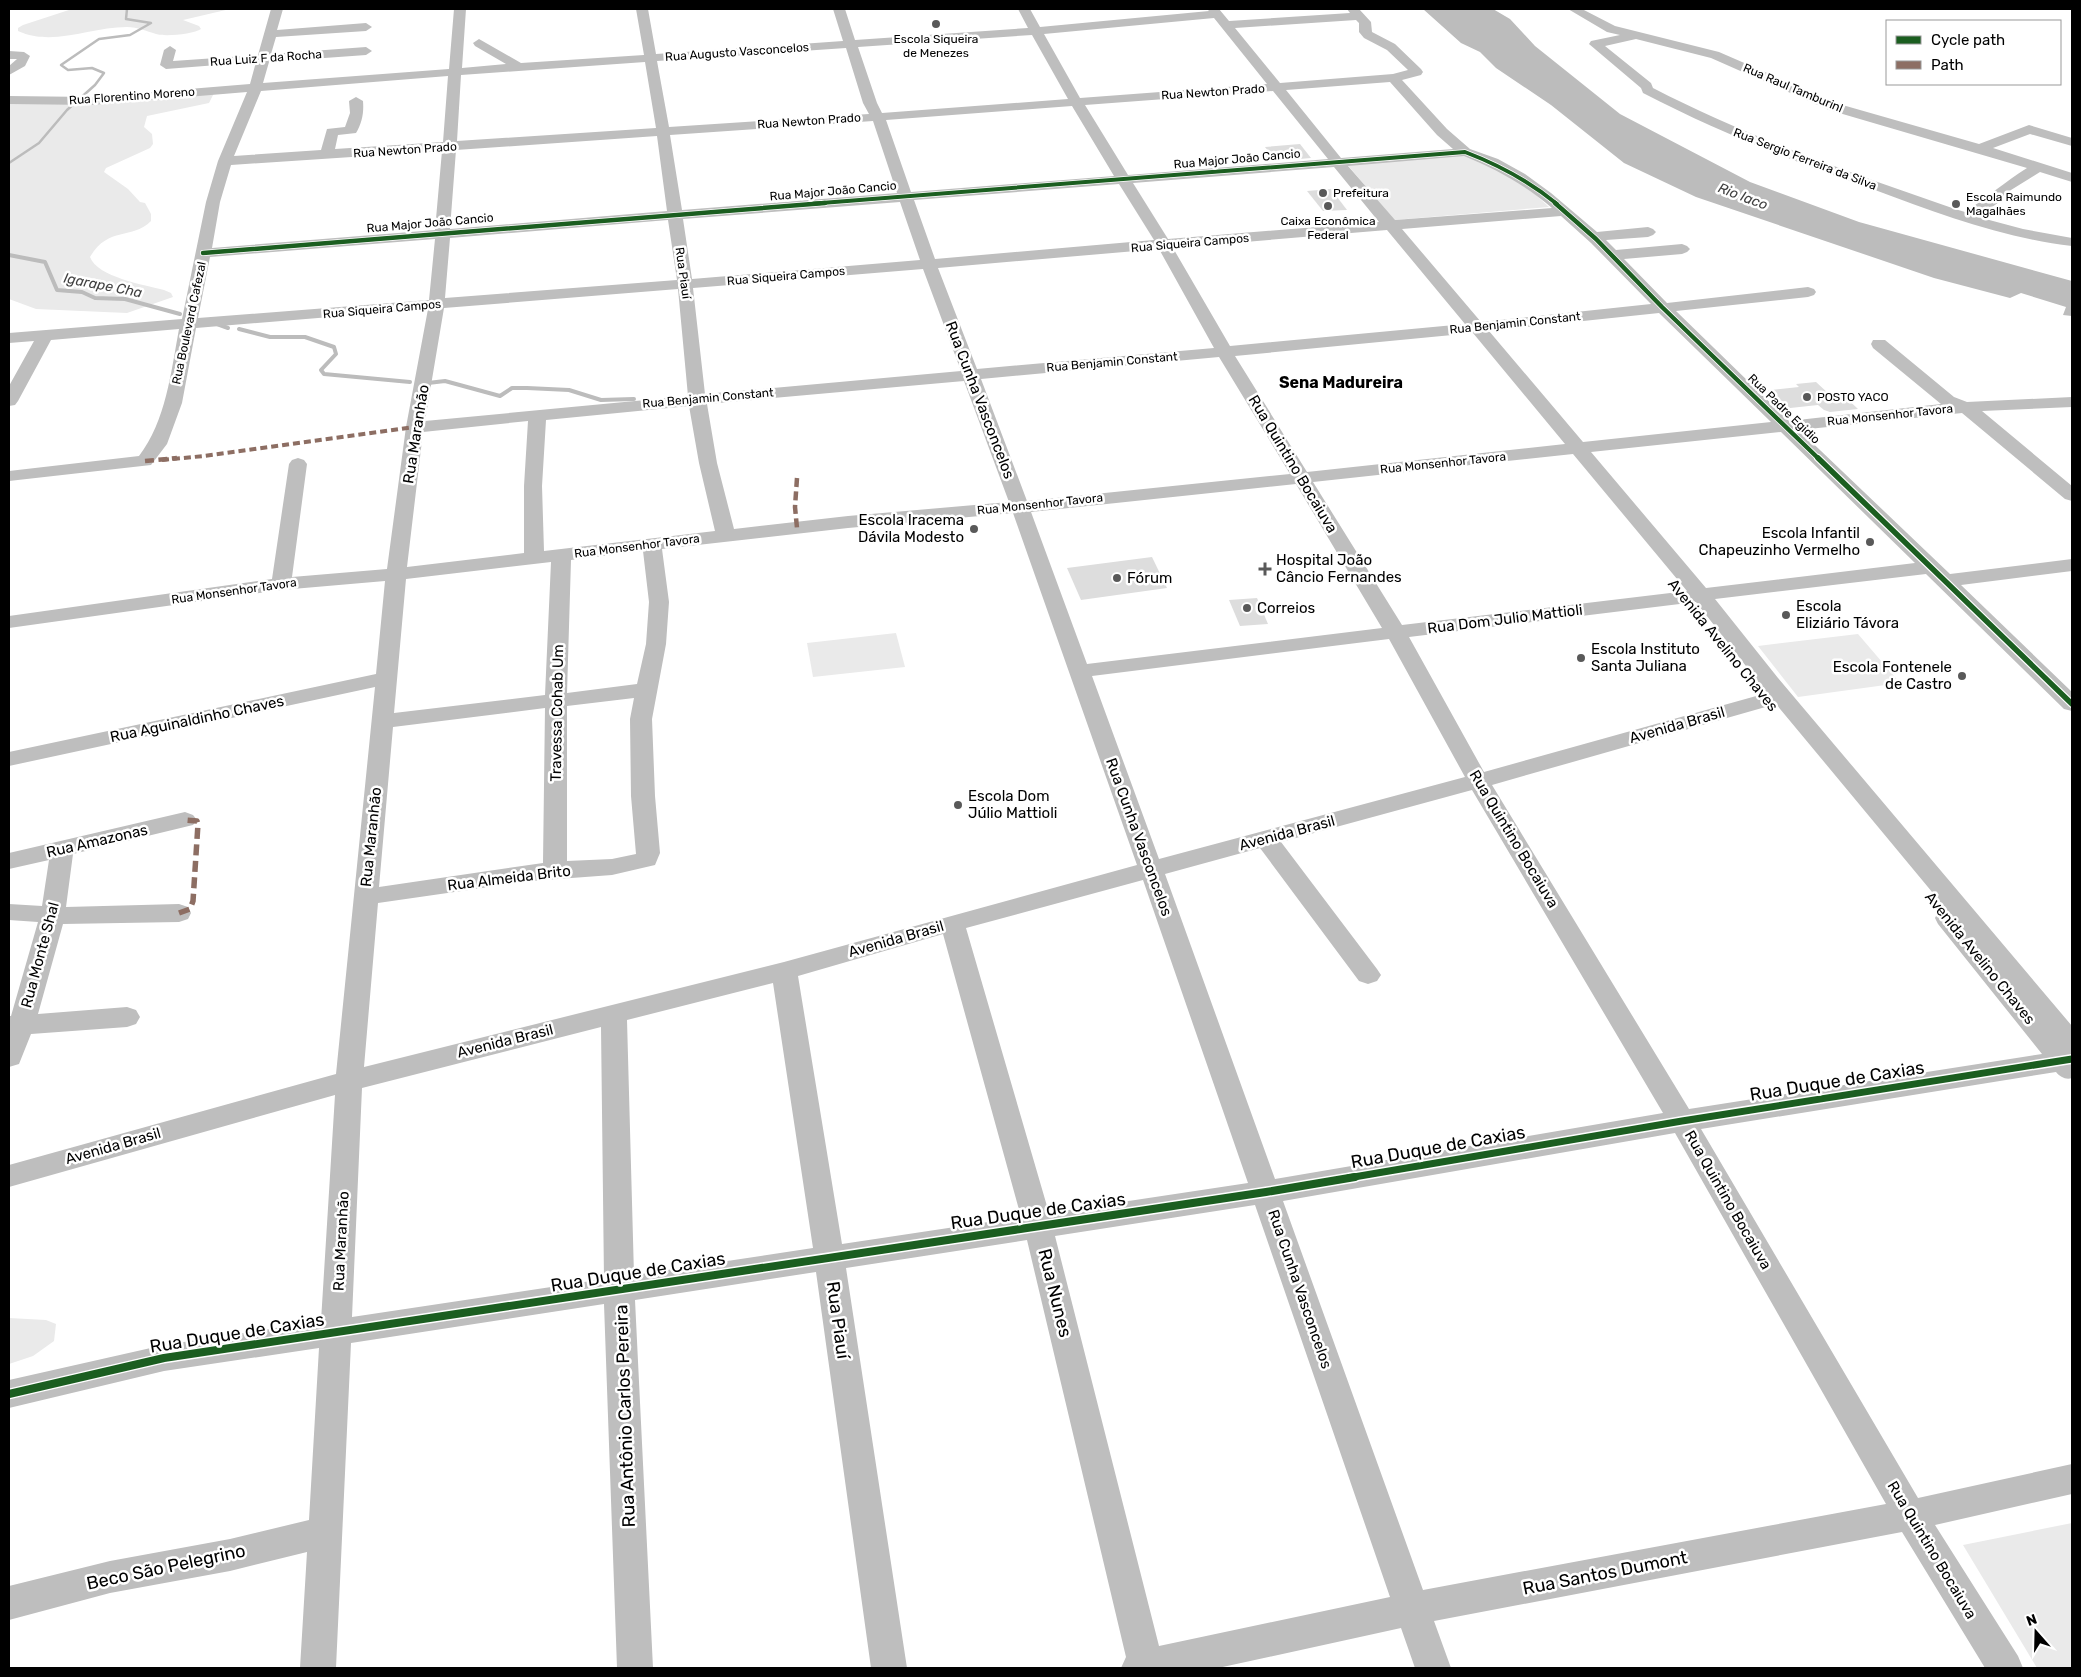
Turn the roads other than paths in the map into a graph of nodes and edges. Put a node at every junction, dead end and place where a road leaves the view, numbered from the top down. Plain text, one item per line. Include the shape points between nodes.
1 (277, 9) edge
2 (460, 9) edge
3 (642, 9) edge
4 (839, 9) edge
5 (1024, 9) edge
6 (1574, 9) edge
7 (1357, 12) edge
8 (1220, 16) edge
9 (1035, 31) junction
10 (269, 34) junction
11 (1633, 36) junction
12 (479, 43) dead end
13 (850, 44) junction
14 (170, 50) dead end
15 (9, 55) edge
16 (264, 58) junction
17 (650, 58) junction
18 (364, 65) junction
19 (519, 68) junction
20 (9, 71) edge
21 (455, 72) junction
22 (1393, 78) junction
23 (256, 87) junction
24 (1277, 87) junction
25 (9, 100) edge
26 (356, 101) dead end
27 (1076, 102) junction
28 (878, 117) junction
29 (663, 131) junction
30 (2072, 142) edge
31 (450, 147) junction
32 (1979, 149) junction
33 (1466, 152) junction
34 (327, 155) junction
35 (225, 162) junction
36 (1338, 162) junction
37 (2037, 168) junction
38 (2072, 178) edge
39 (1124, 180) junction
40 (906, 196) junction
41 (1563, 211) junction
42 (674, 215) junction
43 (1967, 218) junction
44 (1385, 222) junction
45 (1648, 232) dead end
46 (442, 234) junction
47 (1593, 237) junction
48 (2072, 242) edge
49 (1164, 245) junction
50 (1682, 249) dead end
51 (203, 253) junction
52 (1612, 255) junction
53 (929, 263) junction
54 (685, 284) junction
55 (1808, 292) dead end
56 (437, 304) junction
57 (1662, 307) junction
58 (189, 325) junction
59 (1471, 328) junction
60 (44, 336) junction
61 (9, 338) edge
62 (1879, 344) dead end
63 (1224, 351) junction
64 (972, 375) junction
65 (697, 399) junction
66 (9, 401) edge
67 (2070, 402) edge
68 (1966, 407) junction
69 (538, 415) junction
70 (1787, 426) junction
71 (415, 427) junction
72 (1572, 448) junction
73 (298, 464) dead end
74 (9, 476) edge
75 (1301, 478) junction
76 (2072, 496) edge
77 (1020, 507) junction
78 (726, 536) junction
79 (652, 545) junction
80 (561, 555) junction
81 (534, 558) junction
82 (2072, 565) edge
83 (396, 574) junction
84 (1938, 574) junction
85 (281, 584) junction
86 (1692, 595) junction
87 (9, 622) edge
88 (1396, 633) junction
89 (1080, 671) junction
90 (386, 678) junction
91 (646, 690) junction
92 (1775, 698) junction
93 (556, 701) junction
94 (2072, 704) edge
95 (383, 721) junction
96 (9, 759) edge
97 (1478, 781) junction
98 (185, 820) dead end
99 (1265, 838) junction
100 (62, 850) junction
101 (9, 861) edge
102 (1151, 869) junction
103 (555, 870) junction
104 (365, 897) junction
105 (9, 912) edge
106 (179, 913) dead end
107 (53, 915) junction
108 (952, 923) junction
109 (784, 971) junction
110 (1368, 974) dead end
111 (614, 1013) junction
112 (127, 1017) dead end
113 (15, 1026) edge
114 (9, 1058) edge
115 (2070, 1059) edge
116 (349, 1081) junction
117 (1682, 1121) junction
118 (9, 1175) edge
119 (1266, 1192) junction
120 (1038, 1226) junction
121 (829, 1257) junction
122 (619, 1291) junction
123 (336, 1332) junction
124 (9, 1394) edge
125 (2072, 1479) edge
126 (1910, 1515) junction
127 (325, 1533) junction
128 (9, 1603) edge
129 (1412, 1609) junction
130 (318, 1668) edge
131 (635, 1668) edge
132 (889, 1668) edge
133 (1142, 1668) edge
134 (1433, 1668) edge
135 (2005, 1668) edge

1 - 10 street, Rua Boulevard Cafezal
2 - 21 street, Rua Maranhão
3 - 17 street, Rua Piauí
4 - 13 street, Rua Cunha Vasconcelos
5 - 9 street, Rua Quintino Bocaiuva
6 - 11 street, Rua Raul Tamburinl via 1611,29
7 - 8 street, Rua Augusto Vasconcelos
7 - 22 street, Rua Newton Prado via 1366,22 1365,32 1368,35 1391,48 1417,72
8 - 9 street, Rua Augusto Vasconcelos
8 - 24 street, Avenida Avelino Chaves
9 - 13 street, Rua Augusto Vasconcelos
9 - 27 street, Rua Quintino Bocaiuva
10 - 16 street, Rua Boulevard Cafezal
10 - 18 street via 367,22
11 - 32 street, Rua Raul Tamburinl via 1715,55 1834,107
11 - 43 street, Rua Sergio Ferreira da Silva via 1595,44 1648,90 1666,100 1765,146
12 - 19 street
13 - 17 street, Rua Augusto Vasconcelos
13 - 28 street, Rua Cunha Vasconcelos
14 - 16 street, Rua Luiz F da Rocha via 166,65
15 - 20 street via 24,56 23,62
16 - 18 street, Rua Luiz F da Rocha
16 - 23 street, Rua Boulevard Cafezal
17 - 19 street, Rua Augusto Vasconcelos
17 - 29 street, Rua Piauí
18 - 21 street, Rua Augusto Vasconcelos
18 - 23 street, Rua Augusto Vasconcelos
19 - 21 street, Rua Augusto Vasconcelos
21 - 31 street, Rua Maranhão
22 - 24 street, Rua Newton Prado
22 - 33 street via 1442,132
23 - 25 street, Rua Florentino Moreno via 91,101
23 - 35 street, Rua Boulevard Cafezal
24 - 27 street, Rua Newton Prado
24 - 36 street, Avenida Avelino Chaves
26 - 34 street via 357,113 351,130 332,132
27 - 28 street, Rua Newton Prado
27 - 39 street, Rua Quintino Bocaiuva
28 - 29 street, Rua Newton Prado
28 - 40 street, Rua Cunha Vasconcelos
29 - 31 street, Rua Newton Prado
29 - 42 street, Rua Piauí
30 - 32 street via 2029,129
31 - 34 street, Rua Newton Prado
31 - 46 street, Rua Maranhão
32 - 37 street, Rua Raul Tamburinl
33 - 36 street, Rua Major João Cancio
33 - 41 street, Rua Padre Egidio via 1516,174
34 - 35 street, Rua Newton Prado
35 - 51 street, Rua Boulevard Cafezal
36 - 39 street, Rua Major João Cancio
36 - 44 street, Avenida Avelino Chaves
37 - 38 street, Rua Raul Tamburinl
37 - 43 street via 2006,187
39 - 40 street, Rua Major João Cancio
39 - 49 street, Rua Quintino Bocaiuva
40 - 42 street, Rua Major João Cancio
40 - 53 street, Rua Cunha Vasconcelos
41 - 44 street, Rua Siqueira Campos
41 - 47 street, Rua Padre Egidio
42 - 46 street, Rua Major João Cancio
42 - 54 street, Rua Piauí
43 - 48 street, Rua Sergio Ferreira da Silva via 2034,236
44 - 49 street, Rua Siqueira Campos
44 - 59 street, Avenida Avelino Chaves
45 - 47 street
46 - 51 street, Rua Major João Cancio
46 - 56 street, Rua Maranhão
47 - 52 street, Rua Padre Egidio
49 - 53 street, Rua Siqueira Campos
49 - 63 street, Rua Quintino Bocaiuva
50 - 52 street
51 - 58 street, Rua Boulevard Cafezal
52 - 57 street, Rua Padre Egidio
53 - 54 street, Rua Siqueira Campos
53 - 64 street, Rua Cunha Vasconcelos
54 - 56 street, Rua Siqueira Campos
54 - 65 street, Rua Piauí
55 - 57 street, Rua Benjamin Constant
56 - 58 street, Rua Siqueira Campos
56 - 71 street, Rua Maranhão
57 - 59 street, Rua Benjamin Constant
57 - 70 street, Rua Padre Egidio
58 - 60 street, Rua Siqueira Campos
58 - 74 street, Rua Boulevard Cafezal via 173,402 158,444 145,461
59 - 63 street, Rua Benjamin Constant
59 - 72 street, Avenida Avelino Chaves
60 - 61 street, Rua Siqueira Campos
60 - 66 street
62 - 68 street via 1948,401
63 - 64 street, Rua Benjamin Constant
63 - 75 street, Rua Quintino Bocaiuva
64 - 65 street, Rua Benjamin Constant
64 - 77 street, Rua Cunha Vasconcelos
65 - 69 street, Rua Benjamin Constant
65 - 78 street, Rua Piauí via 708,464
67 - 68 street, Rua Monsenhor Tavora
68 - 70 street, Rua Monsenhor Tavora
68 - 76 street
69 - 71 street, Rua Benjamin Constant
69 - 81 street via 533,455
70 - 72 street, Rua Monsenhor Tavora
70 - 84 street, Rua Padre Egidio
71 - 83 street, Rua Maranhão
72 - 75 street, Rua Monsenhor Tavora
72 - 86 street, Avenida Avelino Chaves
73 - 85 street
75 - 77 street, Rua Monsenhor Tavora
75 - 88 street, Rua Quintino Bocaiuva
77 - 78 street, Rua Monsenhor Tavora
77 - 89 street, Rua Cunha Vasconcelos
78 - 79 street, Rua Monsenhor Tavora
79 - 80 street, Rua Monsenhor Tavora
79 - 91 street via 658,602 656,644
80 - 81 street, Rua Monsenhor Tavora
80 - 93 street, Travessa Cohab Um
81 - 83 street, Rua Monsenhor Tavora
82 - 84 street, Rua Dom Julio Mattioli
83 - 85 street, Rua Monsenhor Tavora
83 - 90 street, Rua Maranhão
84 - 86 street, Rua Dom Julio Mattioli
84 - 94 street, Rua Padre Egidio
85 - 87 street, Rua Monsenhor Tavora
86 - 88 street, Rua Dom Julio Mattioli
86 - 92 street, Avenida Avelino Chaves
88 - 89 street, Rua Dom Julio Mattioli
88 - 97 street, Rua Quintino Bocaiuva
89 - 102 street, Rua Cunha Vasconcelos
90 - 95 street, Rua Maranhão
90 - 96 street, Rua Aguinaldinho Chaves
91 - 93 street
91 - 103 street, Rua Almeida Brito via 641,728 646,859 632,865
92 - 97 street, Avenida Brasil
92 - 115 street, Avenida Avelino Chaves
93 - 95 street
93 - 103 street, Travessa Cohab Um
95 - 104 street, Rua Maranhão
97 - 99 street, Avenida Brasil
97 - 117 street, Rua Quintino Bocaiuva
98 - 100 street, Rua Amazonas
99 - 102 street, Avenida Brasil
99 - 110 street
100 - 101 street, Rua Amazonas
100 - 107 street, Rua Monte Shal
102 - 108 street, Avenida Brasil
102 - 119 street, Rua Cunha Vasconcelos
103 - 104 street, Rua Almeida Brito
104 - 116 street, Rua Maranhão
105 - 107 street
106 - 107 street
107 - 113 street, Rua Monte Shal
108 - 109 street, Avenida Brasil
108 - 120 street, Rua Nunes
109 - 111 street, Avenida Brasil
109 - 121 street, Rua Piauí
111 - 116 street, Avenida Brasil
111 - 122 street, Rua Antônio Carlos Pereira
112 - 113 street
113 - 114 street, Rua Monte Shal
115 - 117 street, Rua Duque de Caxias
116 - 118 street, Avenida Brasil
116 - 123 street, Rua Maranhão
117 - 119 street, Rua Duque de Caxias
117 - 126 street, Rua Quintino Bocaiuva
119 - 120 street, Rua Duque de Caxias
119 - 129 street, Rua Cunha Vasconcelos
120 - 121 street, Rua Duque de Caxias
120 - 133 street, Rua Nunes
121 - 122 street, Rua Duque de Caxias
121 - 132 street, Rua Piauí
122 - 123 street, Rua Duque de Caxias
122 - 131 street, Rua Antônio Carlos Pereira
123 - 124 street, Rua Duque de Caxias via 164,1358
123 - 127 street, Rua Maranhão
125 - 126 street, Rua Santos Dumont
126 - 129 street, Rua Santos Dumont
126 - 135 street, Rua Quintino Bocaiuva
127 - 128 street, Beco São Pelegrino via 230,1555 110,1577
127 - 130 street, Rua Maranhão
129 - 133 street, Rua Santos Dumont
129 - 134 street, Rua Cunha Vasconcelos

